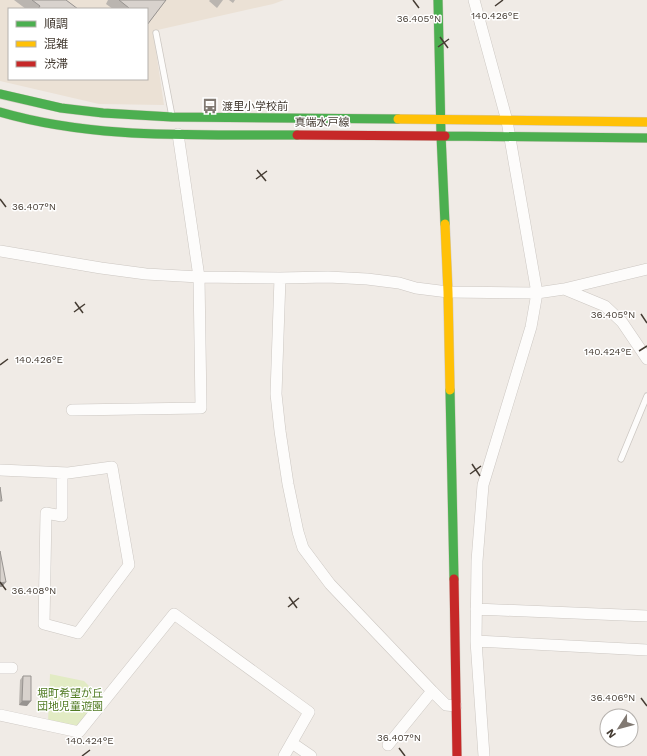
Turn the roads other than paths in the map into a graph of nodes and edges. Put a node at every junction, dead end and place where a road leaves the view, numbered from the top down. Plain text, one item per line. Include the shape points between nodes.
1 (438, 0) edge
2 (474, 0) edge
3 (156, 33) dead end
4 (0, 94) edge
5 (0, 112) edge
6 (172, 117) junction
7 (441, 120) junction
8 (508, 121) junction
9 (647, 122) edge
10 (178, 134) junction
11 (441, 135) junction
12 (510, 136) junction
13 (647, 138) edge
14 (0, 251) edge
15 (647, 269) edge
16 (199, 277) junction
17 (280, 278) junction
18 (564, 290) junction
19 (448, 292) junction
20 (537, 294) junction
21 (647, 359) edge
22 (647, 396) edge
23 (72, 410) dead end
24 (621, 459) dead end
25 (0, 470) edge
26 (62, 473) junction
27 (476, 609) junction
28 (647, 616) edge
29 (476, 641) junction
30 (647, 650) edge
31 (0, 668) edge
32 (12, 668) dead end
33 (432, 691) junction
34 (456, 706) junction
35 (0, 715) edge
36 (292, 742) junction
37 (388, 745) dead end
38 (284, 756) edge
39 (312, 756) edge
40 (457, 756) edge
41 (484, 756) edge

1 - 7 main road
2 - 8 street
3 - 6 lane
4 - 6 main road, 真端水戸線 via 68,109
5 - 10 main road, 真端水戸線 via 91,131
6 - 7 main road, 真端水戸線
7 - 8 main road, 真端水戸線
7 - 11 main road
8 - 9 main road, 真端水戸線
8 - 12 street
10 - 11 main road, 真端水戸線
10 - 16 street
11 - 12 main road, 真端水戸線
11 - 19 main road
12 - 13 main road, 真端水戸線
12 - 20 street
14 - 16 street via 146,274
15 - 18 street
16 - 17 street
16 - 23 street via 201,408
17 - 19 street via 367,279
17 - 33 street via 276,394 288,484 303,548 330,584
18 - 20 street
18 - 21 street via 605,306 622,322
19 - 20 street
19 - 34 main road
20 - 27 street via 532,327 483,485
22 - 24 lane
25 - 26 street
26 - 26 street via 112,467 128,565 78,633 44,624 46,513 62,516
27 - 28 street
27 - 29 street
29 - 30 street
29 - 41 street
31 - 32 street
33 - 34 street via 446,705
33 - 37 street
34 - 40 main road
35 - 36 street via 78,732 174,614 310,712
36 - 38 street
36 - 39 street

